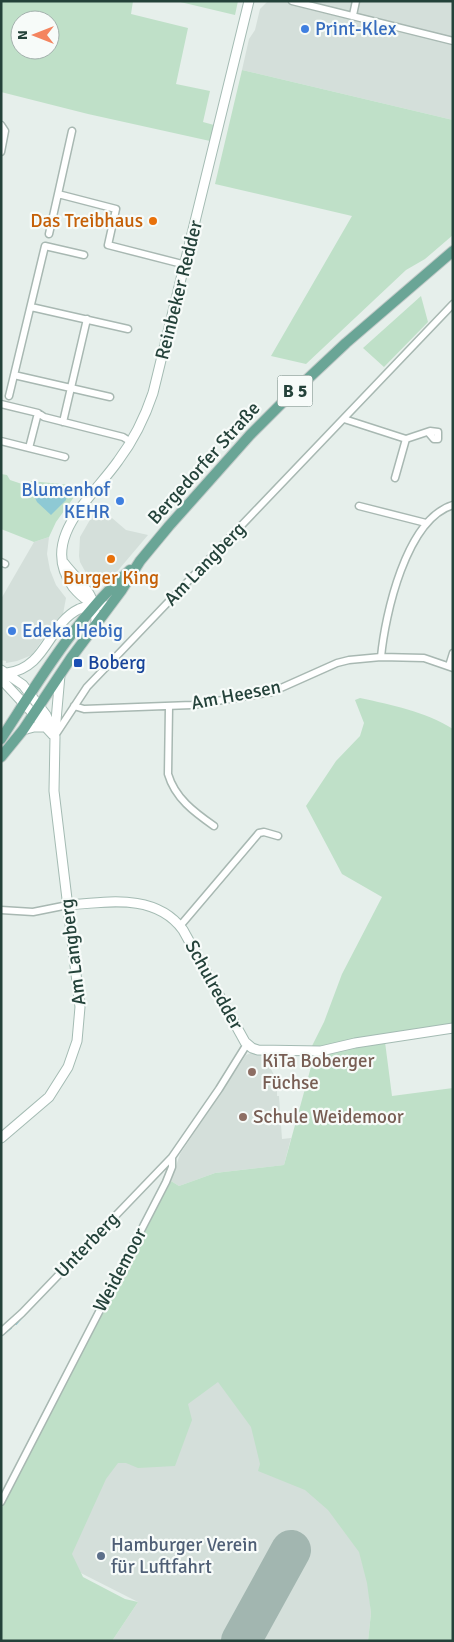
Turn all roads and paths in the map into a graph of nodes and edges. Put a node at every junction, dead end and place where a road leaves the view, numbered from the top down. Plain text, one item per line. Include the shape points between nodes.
1 (250, 1) edge
2 (292, 1) edge
3 (356, 1) edge
4 (353, 15) junction
5 (453, 41) edge
6 (1, 125) edge
7 (72, 131) dead end
8 (1, 152) edge
9 (58, 194) junction
10 (49, 234) dead end
11 (453, 250) edge
12 (84, 255) dead end
13 (186, 265) junction
14 (453, 304) edge
15 (31, 306) junction
16 (87, 319) junction
17 (128, 329) dead end
18 (14, 375) junction
19 (71, 388) junction
20 (9, 396) dead end
21 (110, 397) dead end
22 (1, 404) edge
23 (38, 413) junction
24 (344, 419) junction
25 (63, 422) junction
26 (428, 432) dead end
27 (406, 440) junction
28 (1, 442) edge
29 (130, 442) junction
30 (29, 448) junction
31 (65, 457) dead end
32 (395, 478) dead end
33 (453, 505) edge
34 (359, 506) dead end
35 (426, 523) junction
36 (140, 561) junction
37 (94, 605) junction
38 (108, 606) junction
39 (96, 622) junction
40 (453, 653) edge
41 (382, 657) junction
42 (451, 667) edge
43 (3, 674) edge
44 (60, 675) junction
45 (27, 699) junction
46 (74, 706) junction
47 (169, 707) junction
48 (36, 710) junction
49 (46, 728) junction
50 (23, 730) junction
51 (54, 737) junction
52 (1, 739) edge
53 (1, 757) edge
54 (214, 826) dead end
55 (278, 836) dead end
56 (68, 905) junction
57 (1, 910) edge
58 (180, 926) junction
59 (453, 1028) edge
60 (247, 1044) junction
61 (1, 1138) edge
62 (172, 1157) junction
63 (1, 1332) edge
64 (1, 1502) edge

1 - 13 street, Reinbeker Redder
2 - 4 street
3 - 4 street
4 - 5 street
6 - 8 street via 6,131
7 - 9 street
9 - 10 street
9 - 13 street via 116,209 108,245
11 - 36 main road, Bergedorfer Straße / B 5 via 346,343 250,435
12 - 15 street via 46,246
13 - 29 street, Reinbeker Redder via 153,393
14 - 24 street, Am Langberg
15 - 16 street
15 - 18 street
16 - 17 street
16 - 19 street
18 - 19 street
18 - 20 street
19 - 21 street
19 - 25 street
22 - 23 street
23 - 25 street
23 - 30 street
24 - 27 street
24 - 46 street, Am Langberg via 91,682
25 - 29 street via 123,437
26 - 27 street
27 - 32 street
28 - 30 street
29 - 37 street, Reinbeker Redder via 70,522 64,537 62,556 91,594
30 - 31 street
33 - 35 street
34 - 35 street
35 - 41 street via 402,568 393,594
36 - 37 main road, Bergedorfer Straße / B 5
36 - 38 main road, Bergedorfer Straße / B 5
37 - 38 street
37 - 39 street, Reinbeker Redder
37 - 43 street via 79,609 65,620 34,661
37 - 45 main road, Bergedorfer Straße / B 5 via 60,648
38 - 39 main road, Bergedorfer Straße / B 5
39 - 44 main road, Bergedorfer Straße / B 5
40 - 42 street
41 - 42 street, Am Heesen via 424,658
41 - 47 street, Am Heesen via 342,661 272,692
43 - 45 street via 23,685
44 - 48 main road, Bergedorfer Straße / B 5
44 - 51 street
45 - 48 street
45 - 52 main road, Bergedorfer Straße / B 5
46 - 47 street, Am Heesen via 84,709
46 - 51 street, Am Langberg
47 - 54 street via 168,774 171,784 183,801
48 - 49 street
48 - 50 main road, Bergedorfer Straße / B 5
48 - 51 street, Am Langberg via 46,715
49 - 50 street
49 - 51 street
50 - 53 main road, Bergedorfer Straße / B 5
51 - 56 street, Am Langberg via 54,791
55 - 58 street, Schulredder via 260,833
56 - 57 street via 33,912
56 - 58 street, Schulredder via 136,902 162,911
56 - 61 street, Am Langberg via 80,1007 77,1041 69,1065 49,1097
58 - 60 street, Schulredder
59 - 60 street via 312,1052 258,1050
60 - 62 street, Weidemoor
62 - 63 street, Unterberg
62 - 64 street, Weidemoor via 166,1182

